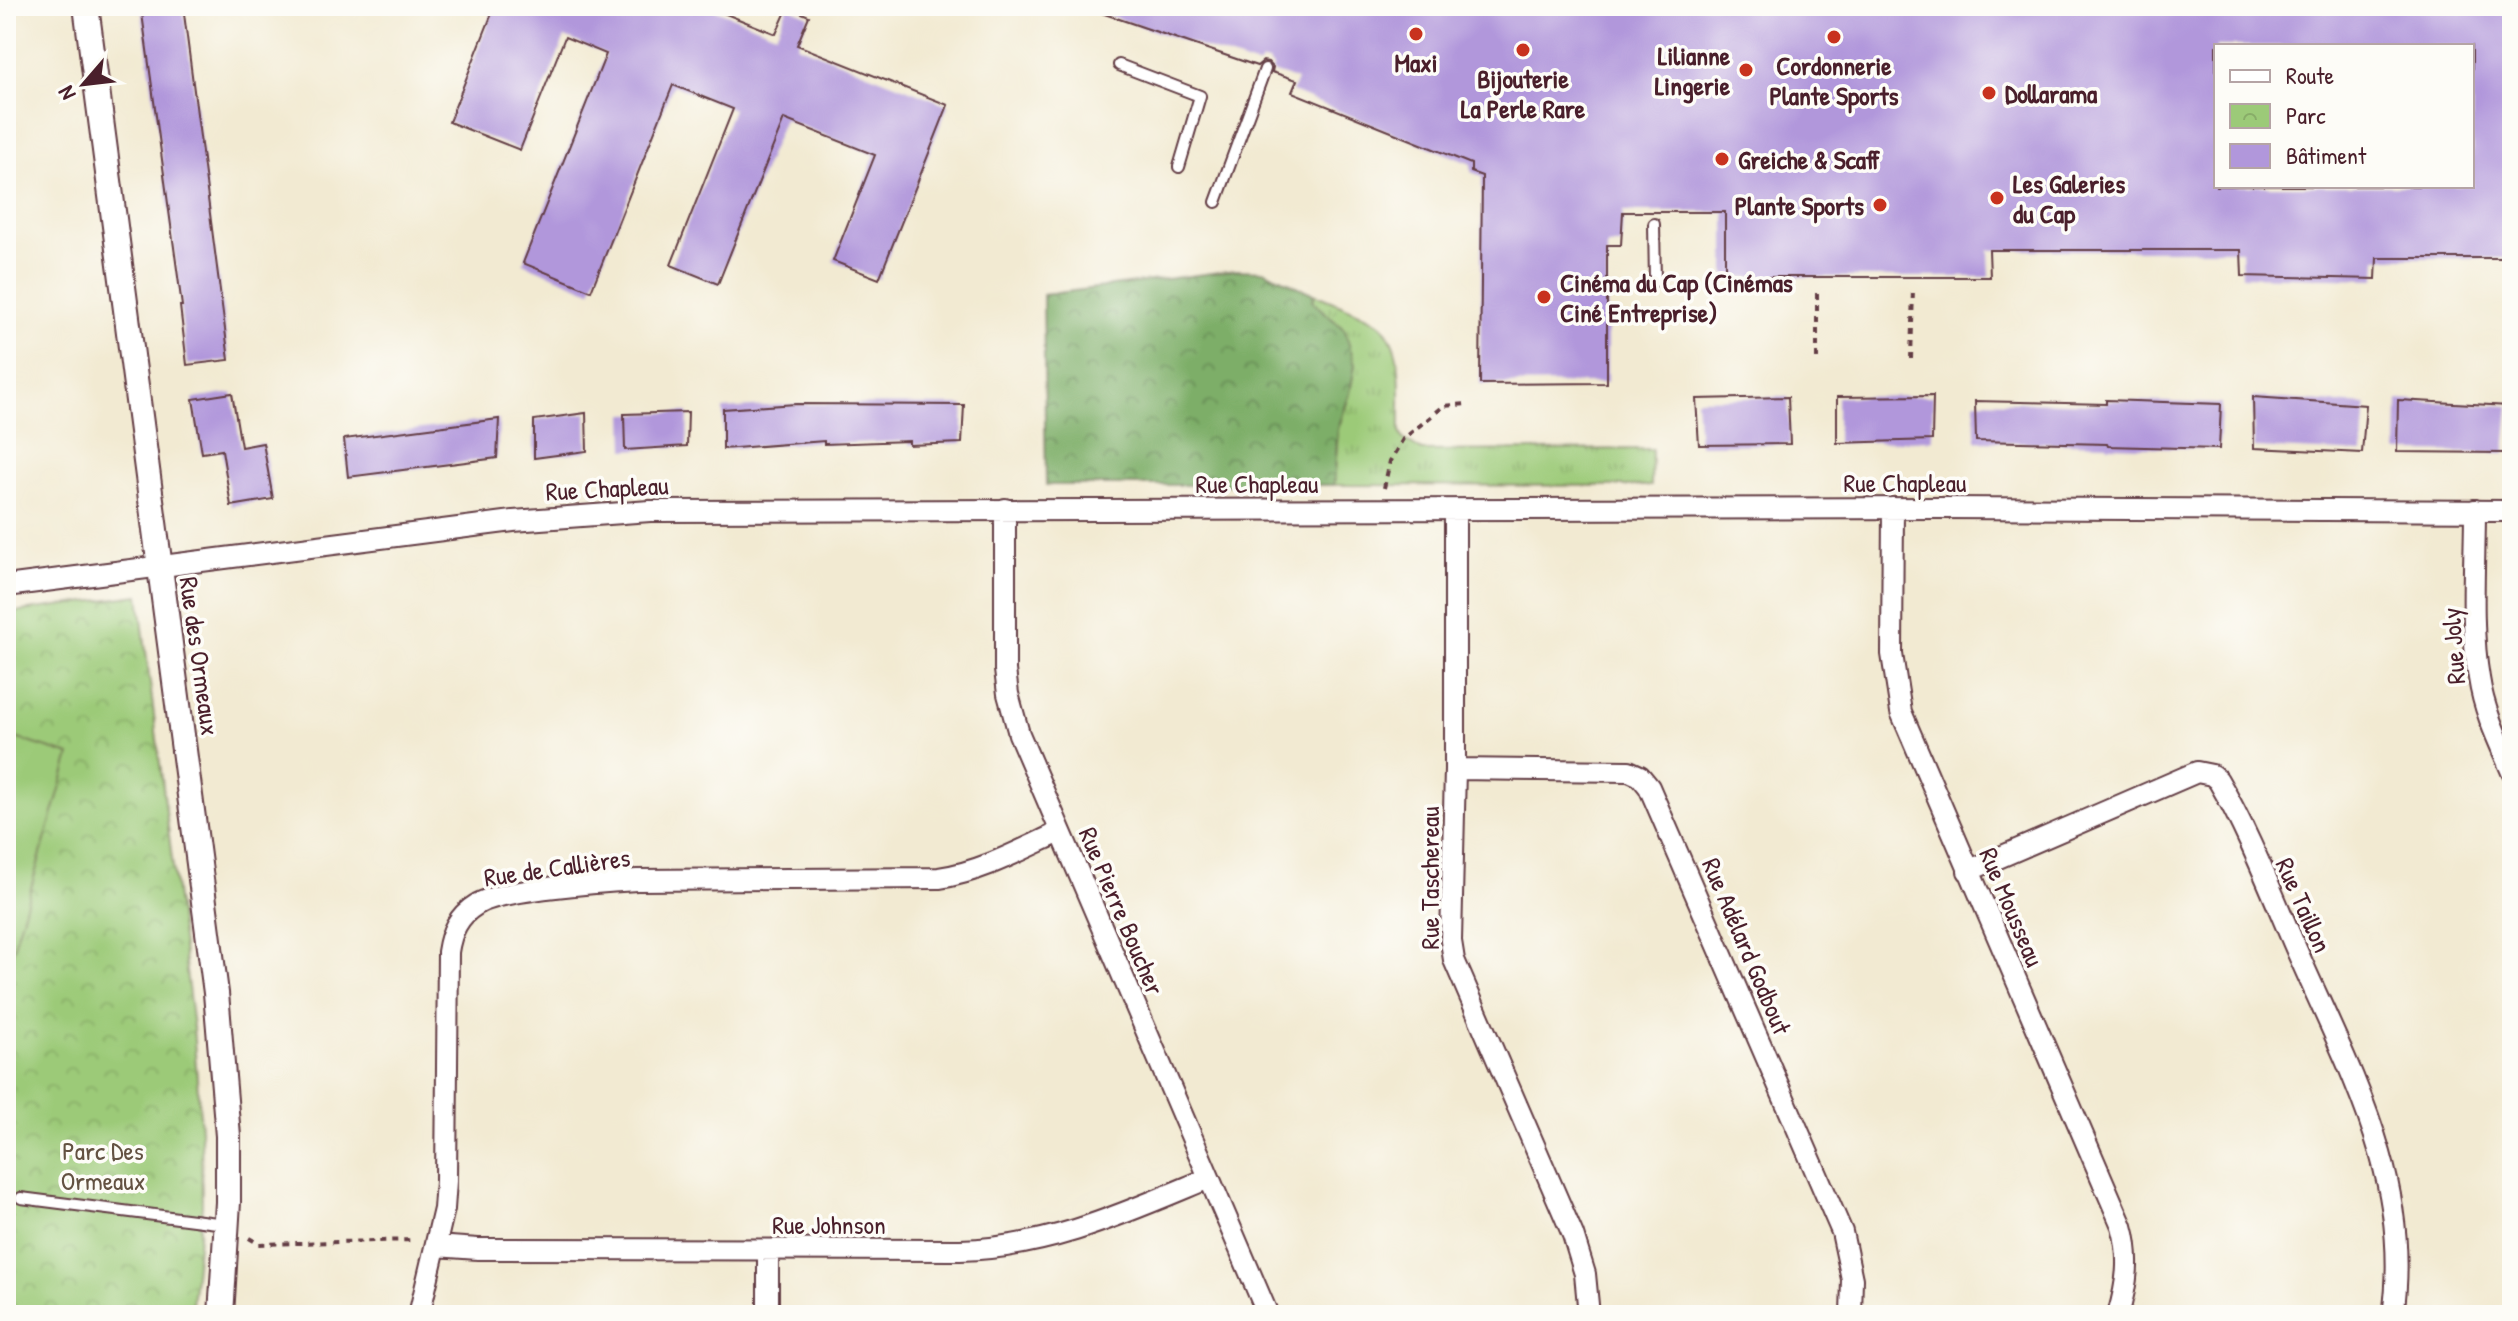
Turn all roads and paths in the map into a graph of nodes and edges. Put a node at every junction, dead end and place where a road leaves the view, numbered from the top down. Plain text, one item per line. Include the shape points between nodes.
1 (86, 6) edge
2 (1119, 65) dead end
3 (1265, 69) dead end
4 (1179, 167) dead end
5 (1216, 202) dead end
6 (1654, 224) dead end
7 (1655, 281) dead end
8 (1817, 289) dead end
9 (1913, 289) dead end
10 (1817, 359) dead end
11 (1911, 359) dead end
12 (1467, 404) dead end
13 (1384, 489) dead end
14 (1893, 508) junction
15 (1005, 509) junction
16 (1455, 510) junction
17 (2475, 510) junction
18 (2512, 511) edge
19 (160, 567) junction
20 (6, 586) edge
21 (1455, 769) junction
22 (2512, 772) edge
23 (1060, 832) junction
24 (1968, 871) junction
25 (1209, 1178) junction
26 (21, 1198) dead end
27 (227, 1224) junction
28 (436, 1246) junction
29 (768, 1250) junction
30 (221, 1315) edge
31 (419, 1315) edge
32 (768, 1315) edge
33 (1268, 1315) edge
34 (1589, 1315) edge
35 (1851, 1315) edge
36 (2118, 1315) edge
37 (2393, 1315) edge

1 - 19 street, Rue des Ormeaux
2 - 4 lane via 1200,96
3 - 5 lane
6 - 7 lane
8 - 10 path
9 - 11 path
12 - 13 path via 1444,406 1403,439 1390,461
14 - 16 street, Rue Chapleau
14 - 17 street, Rue Chapleau
14 - 24 street, Rue Mousseau via 1892,654 1897,695
15 - 16 street, Rue Chapleau
15 - 19 street, Rue Chapleau via 608,512
15 - 23 street, Rue Pierre Boucher via 1008,694
16 - 21 street, Rue Taschereau
17 - 18 street, Rue Chapleau
17 - 22 street, Rue Joly via 2478,678
19 - 20 street, Rue Chapleau
19 - 27 street, Rue des Ormeaux via 216,993 228,1136
21 - 34 street, Rue Taschereau via 1454,960 1573,1235 1585,1274
21 - 35 street, Rue Adélard Godbout via 1629,771 1649,787 1842,1232 1852,1279
23 - 25 street, Rue Pierre Boucher
23 - 28 street, Rue de Callières via 978,869 939,878 614,881 477,903 453,929 448,952 446,1181
24 - 36 street, Rue Mousseau via 2122,1226 2128,1274
24 - 37 street, Rue Taillon via 2197,772 2218,780 2380,1151 2396,1234
25 - 29 street, Rue Johnson via 1076,1231 1009,1247
25 - 33 street, Rue Pierre Boucher
26 - 27 lane
27 - 28 path via 259,1244 414,1240
27 - 30 street, Rue des Ormeaux
28 - 29 street, Rue Johnson
28 - 31 street, Rue de Callières
29 - 32 street

